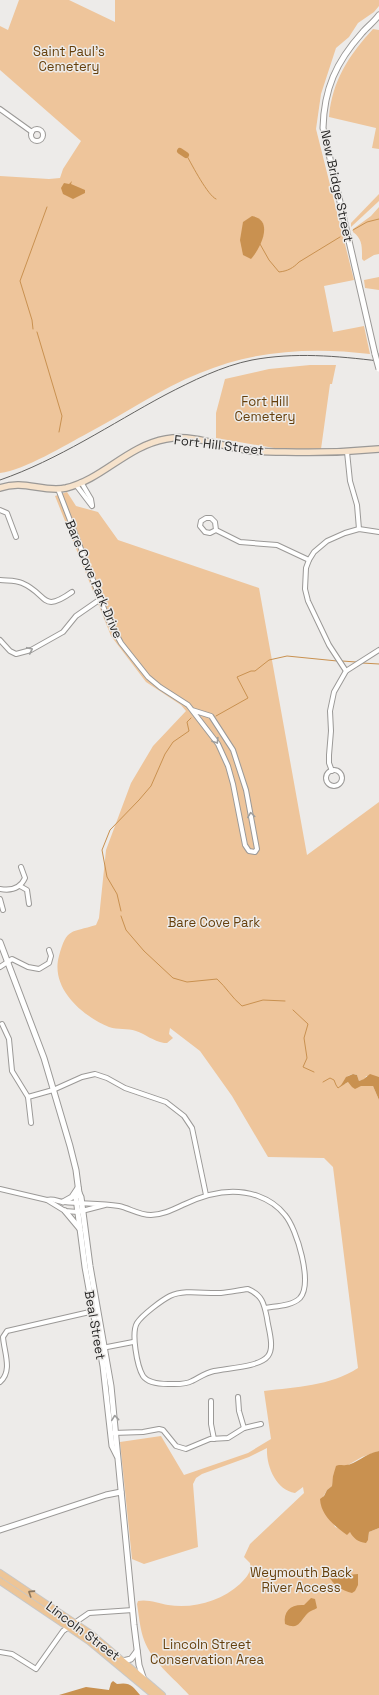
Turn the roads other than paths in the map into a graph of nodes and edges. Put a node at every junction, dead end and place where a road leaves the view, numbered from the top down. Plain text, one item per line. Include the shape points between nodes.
1 (379, 15) edge
2 (0, 109) edge
3 (32, 132) dead end
4 (379, 370) edge
5 (379, 449) edge
6 (347, 452) junction
7 (78, 484) junction
8 (0, 488) edge
9 (58, 489) junction
10 (0, 510) edge
11 (359, 529) junction
12 (216, 530) junction
13 (379, 532) edge
14 (16, 537) dead end
15 (309, 560) junction
16 (0, 580) edge
17 (72, 592) dead end
18 (102, 598) junction
19 (0, 640) edge
20 (379, 650) edge
21 (346, 671) junction
22 (192, 710) junction
23 (332, 771) junction
24 (22, 867) dead end
25 (20, 886) junction
26 (0, 889) edge
27 (0, 899) edge
28 (29, 904) dead end
29 (3, 910) dead end
30 (0, 942) edge
31 (50, 950) dead end
32 (7, 962) junction
33 (0, 967) edge
34 (2, 1024) dead end
35 (53, 1090) junction
36 (28, 1097) junction
37 (31, 1123) dead end
38 (79, 1187) junction
39 (0, 1189) edge
40 (206, 1195) junction
41 (47, 1200) junction
42 (63, 1202) junction
43 (79, 1202) junction
44 (108, 1205) junction
45 (65, 1211) junction
46 (81, 1211) junction
47 (80, 1230) junction
48 (265, 1308) junction
49 (96, 1311) junction
50 (133, 1342) junction
51 (102, 1348) junction
52 (0, 1382) edge
53 (238, 1397) dead end
54 (211, 1401) dead end
55 (261, 1424) dead end
56 (244, 1428) junction
57 (114, 1433) junction
58 (214, 1439) junction
59 (121, 1492) junction
60 (0, 1530) edge
61 (0, 1573) edge
62 (0, 1581) edge
63 (133, 1610) junction
64 (76, 1622) junction
65 (69, 1627) junction
66 (137, 1651) junction
67 (0, 1652) edge
68 (123, 1661) junction
69 (145, 1680) junction
70 (154, 1695) edge
71 (162, 1695) edge

1 - 4 street, New Bridge Street, bridge via 351,46 338,66 327,96 323,128
2 - 3 street
5 - 6 main road, Fort Hill Street
6 - 7 main road, Fort Hill Street via 247,450 185,438 166,439 140,447
6 - 11 street
7 - 7 street via 92,506 91,499
7 - 9 main road, Fort Hill Street
8 - 9 main road, Fort Hill Street via 18,484
9 - 18 street, Bare Cove Park Drive
10 - 14 street via 7,513
11 - 13 street
11 - 15 street via 327,541 319,546
12 - 12 street via 215,522 211,518 207,517 201,521 200,526 205,532
12 - 15 street via 240,542 277,546
15 - 21 street via 304,585 307,598 328,645
16 - 17 street via 20,582 54,603
19 -> 18 street via 10,651 18,654 30,650 63,632 76,616
18 - 22 street, Bare Cove Park Drive via 108,619 118,638 144,673 154,683 184,701
20 - 21 street
21 - 23 street via 331,701 329,763
22 -> 22 street, Bare Cove Park Drive via 212,735 224,756 236,796 245,845 249,851 255,852 257,849 249,801 233,750 211,716
23 - 23 street via 326,779 329,785 336,786 342,777 338,771
24 - 25 street via 25,878
25 - 26 street via 13,890
25 - 28 street via 27,890
27 - 29 street
30 - 32 street, Beal Street
31 - 32 street via 49,963 39,969 12,959
32 - 33 street
32 - 35 street, Beal Street via 39,1043
34 - 36 street via 9,1039 12,1071
35 - 36 street
35 - 38 street, Beal Street
35 - 40 street via 82,1077 99,1075 172,1106 184,1116 192,1128
36 - 37 street
38 - 42 street via 72,1197
38 - 43 street, Beal Street
39 - 41 street
40 - 44 street via 173,1210 157,1214 144,1214
40 - 48 street via 229,1192 254,1195 275,1204 292,1226 304,1272 303,1293 292,1303
41 - 42 street
41 - 45 street
42 - 43 street
43 - 44 street
43 - 46 street, Beal Street
44 - 46 street
45 - 46 street
45 - 47 street
46 - 47 street, Beal Street
46 - 49 street, Beal Street
47 - 49 street, Beal Street via 85,1267
48 - 50 street via 261,1297 248,1289 173,1295 137,1323
48 - 50 street via 271,1347 270,1355 266,1359 256,1364 204,1374 188,1383 167,1384 150,1381 141,1372
49 - 51 street, Beal Street
49 - 52 street via 7,1331 3,1337 6,1374
50 - 51 street
51 - 57 street, Beal Street
53 - 56 street
54 - 58 street
55 - 56 street
56 - 58 street via 228,1438
57 - 58 street via 159,1429 163,1430 176,1446 186,1449
57 - 59 street, Beal Street
59 - 60 street
59 - 63 street, Beal Street
64 -> 61 main road, Lincoln Street
62 - 65 main road, Lincoln Street
63 - 64 street via 92,1612
63 - 66 street, Beal Street
64 - 65 street
64 - 68 main road, Lincoln Street
65 - 67 street via 63,1631 36,1669 14,1655
65 - 70 main road, Lincoln Street
66 - 68 street via 131,1659
66 - 69 street, Beal Street via 140,1671
68 - 69 main road, Lincoln Street
69 - 71 main road, Lincoln Street

